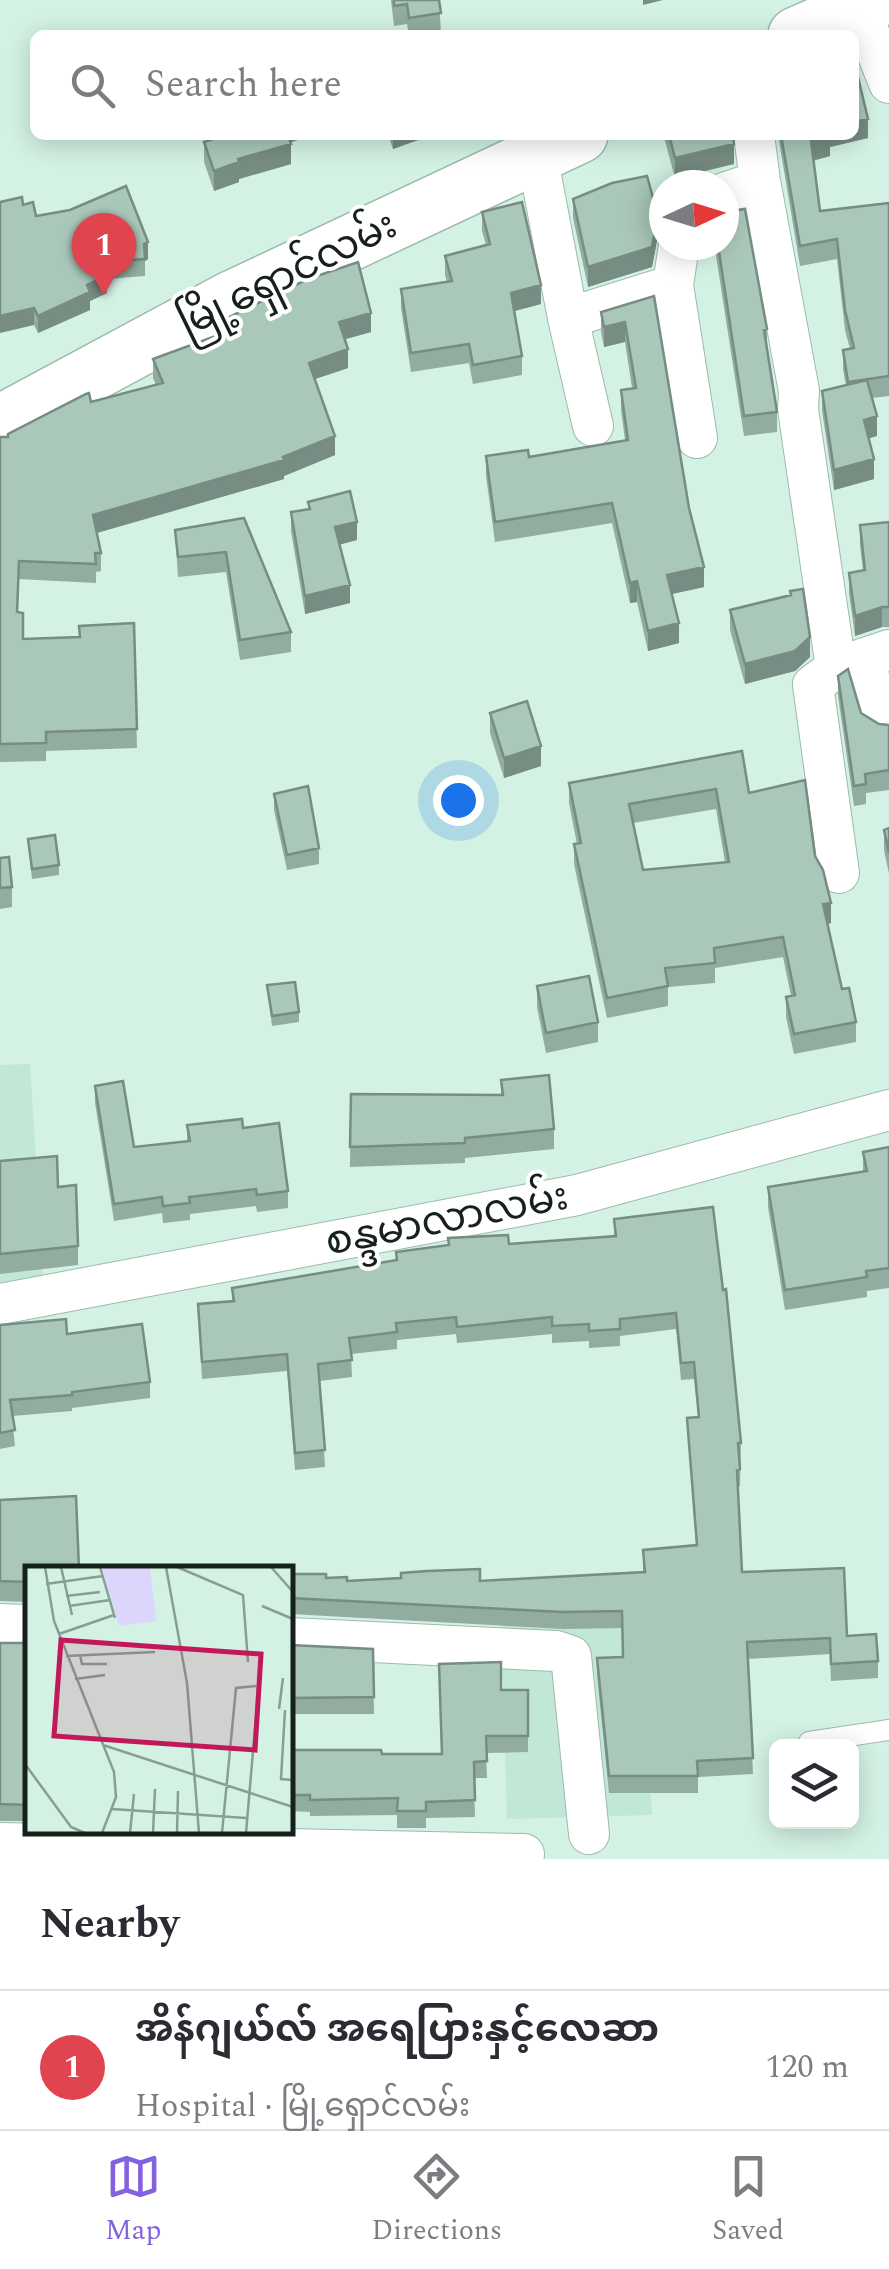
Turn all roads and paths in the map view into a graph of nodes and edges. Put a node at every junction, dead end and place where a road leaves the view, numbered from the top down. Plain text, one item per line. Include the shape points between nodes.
1 (868, 4) edge
2 (808, 30) edge
3 (889, 83) edge
4 (753, 140) edge
5 (558, 145) edge
6 (742, 187) edge
7 (677, 260) edge
8 (673, 285) junction
9 (568, 318) junction
10 (0, 423) edge
11 (594, 426) dead end
12 (697, 438) dead end
13 (863, 659) edge
14 (889, 722) edge
15 (839, 874) dead end
16 (889, 1110) edge
17 (0, 1304) edge
18 (0, 1624) edge
19 (25, 1626) edge
20 (292, 1638) edge
21 (889, 1730) edge
22 (829, 1739) edge
23 (589, 1834) dead end
24 (0, 1843) edge
25 (524, 1854) dead end

1 - 2 highway
1 - 3 street
4 - 6 street
5 - 9 street
5 - 10 highway, မြို့ရှောင်လမ်း via 229,300
6 - 13 street
7 - 8 street
8 - 9 street
8 - 12 street
9 - 11 street
13 - 14 street via 880,718
13 - 15 street via 816,679 813,691
16 - 17 street, စန္ဒမာလာလမ်း via 577,1196
18 - 19 street
20 - 23 street via 571,1656
21 - 22 lane
24 - 25 street

